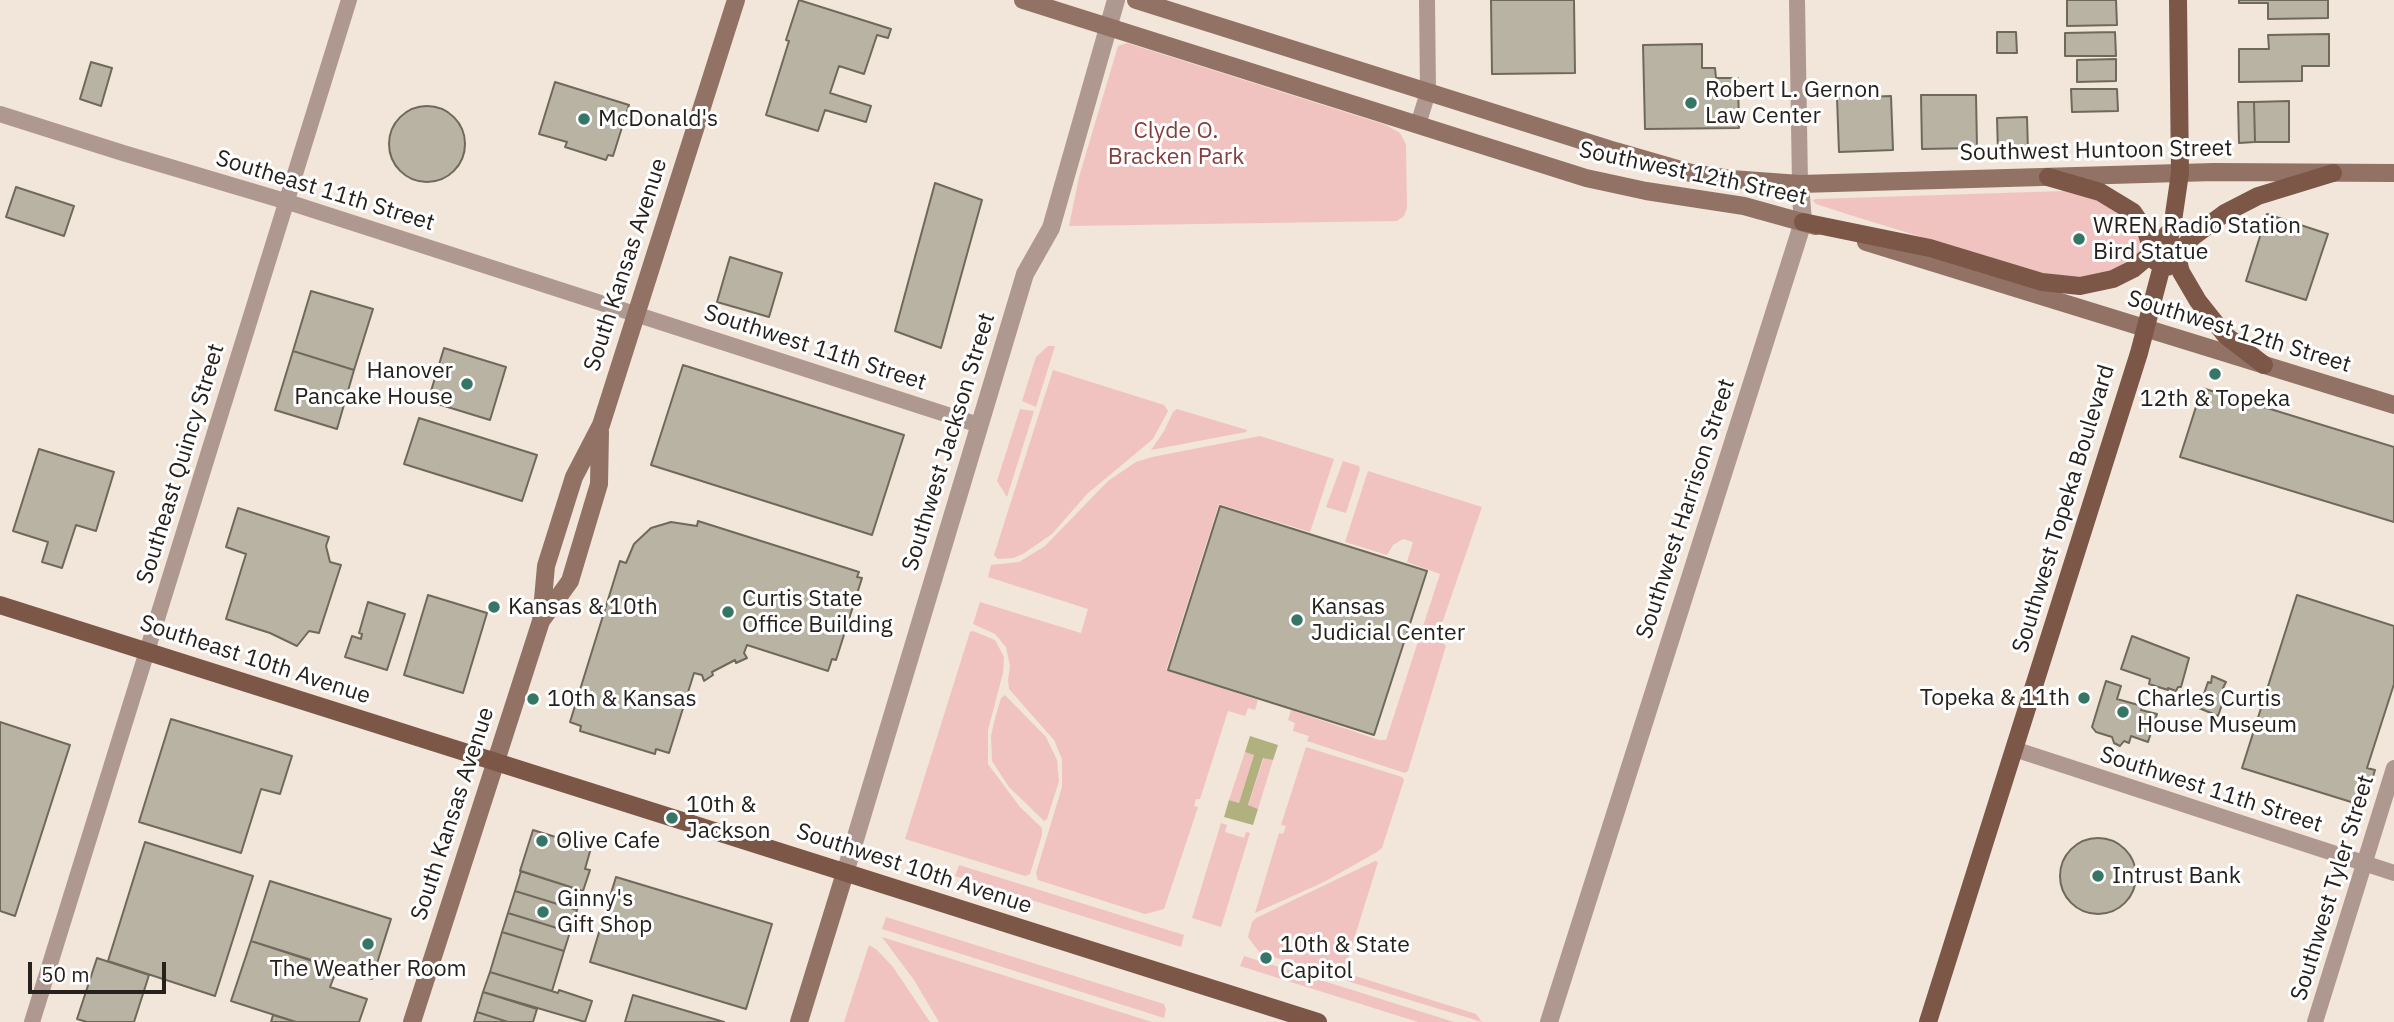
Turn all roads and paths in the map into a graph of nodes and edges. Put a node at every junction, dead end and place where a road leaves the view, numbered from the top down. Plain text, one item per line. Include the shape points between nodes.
1 (349, 0) edge
2 (736, 0) edge
3 (1023, 0) edge
4 (1116, 0) edge
5 (1136, 0) edge
6 (1427, 0) edge
7 (1797, 0) edge
8 (2178, 0) edge
9 (1108, 27) junction
10 (1428, 92) junction
11 (0, 114) edge
12 (1418, 125) junction
13 (2180, 173) junction
14 (2333, 173) junction
15 (2394, 173) edge
16 (2048, 177) junction
17 (1800, 184) junction
18 (288, 202) junction
19 (1803, 222) junction
20 (2172, 228) junction
21 (2152, 253) junction
22 (2175, 255) junction
23 (2159, 278) junction
24 (636, 314) junction
25 (2146, 328) junction
26 (2263, 365) junction
27 (2394, 405) edge
28 (600, 425) junction
29 (979, 425) junction
30 (0, 605) edge
31 (541, 621) junction
32 (146, 651) junction
33 (2014, 749) junction
34 (495, 762) junction
35 (2394, 768) edge
36 (2365, 863) junction
37 (845, 873) junction
38 (2394, 873) edge
39 (32, 1022) edge
40 (412, 1022) edge
41 (799, 1022) edge
42 (1318, 1022) edge
43 (1549, 1022) edge
44 (1928, 1022) edge
45 (2315, 1022) edge

1 - 18 street, Southeast Quincy Street
2 - 24 main road, South Kansas Avenue
3 - 9 main road, Southwest 12th Street
4 - 9 street, Southwest Jackson Street
5 - 10 main road, Southwest 12th Street
6 - 10 street
7 - 17 street, Southwest Harrison Street
8 - 13 main road, Southwest Topeka Boulevard
9 - 12 main road, Southwest 12th Street
9 - 29 street, Southwest Jackson Street via 1051,228 1025,274
10 - 12 street
10 - 17 main road, Southwest 12th Street via 1691,173
11 - 18 street, Southeast 11th Street
12 - 19 main road, Southwest 12th Street via 1586,178 1744,206
13 - 14 main road, Southwest Huntoon Street
13 - 16 main road, Southwest Huntoon Street
13 - 20 main road, Southwest Topeka Boulevard
14 - 15 main road, Southwest Huntoon Street
14 - 22 main road via 2258,196 2224,213
16 - 17 main road, Southwest Huntoon Street
16 - 21 main road via 2116,199 2133,212
17 - 19 street, Southwest Harrison Street
18 - 24 street, Southeast 11th Street
18 - 32 street, Southeast Quincy Street
19 - 21 main road via 1930,248 2065,285 2113,279
19 - 25 main road, Southwest 12th Street
19 - 43 street, Southwest Harrison Street
20 - 21 main road
20 - 22 main road
20 - 23 main road, Southwest Topeka Boulevard
21 - 23 main road
22 - 23 main road
22 - 26 main road via 2197,299 2225,335
23 - 25 main road, Southwest Topeka Boulevard
24 - 28 main road, South Kansas Avenue
24 - 29 street, Southwest 11th Street
25 - 26 main road, Southwest 12th Street
25 - 33 main road, Southwest Topeka Boulevard
26 - 27 main road, Southwest 12th Street
28 - 31 main road, South Kansas Avenue via 574,477 546,566
28 - 31 main road, South Kansas Avenue via 599,484 593,505 569,581
29 - 37 street, Southwest Jackson Street
30 - 32 main road, Southeast 10th Avenue
31 - 34 main road, South Kansas Avenue
32 - 34 main road, Southeast 10th Avenue
32 - 39 street, Southeast Quincy Street
33 - 36 street, Southwest 11th Street
33 - 44 main road, Southwest Topeka Boulevard
34 - 37 main road, Southwest 10th Avenue
34 - 40 main road, South Kansas Avenue
35 - 36 street, Southwest Tyler Street
36 - 38 street, Southwest 11th Street
36 - 45 street, Southwest Tyler Street
37 - 41 main road, Southwest Jackson Street
37 - 42 main road, Southwest 10th Avenue

